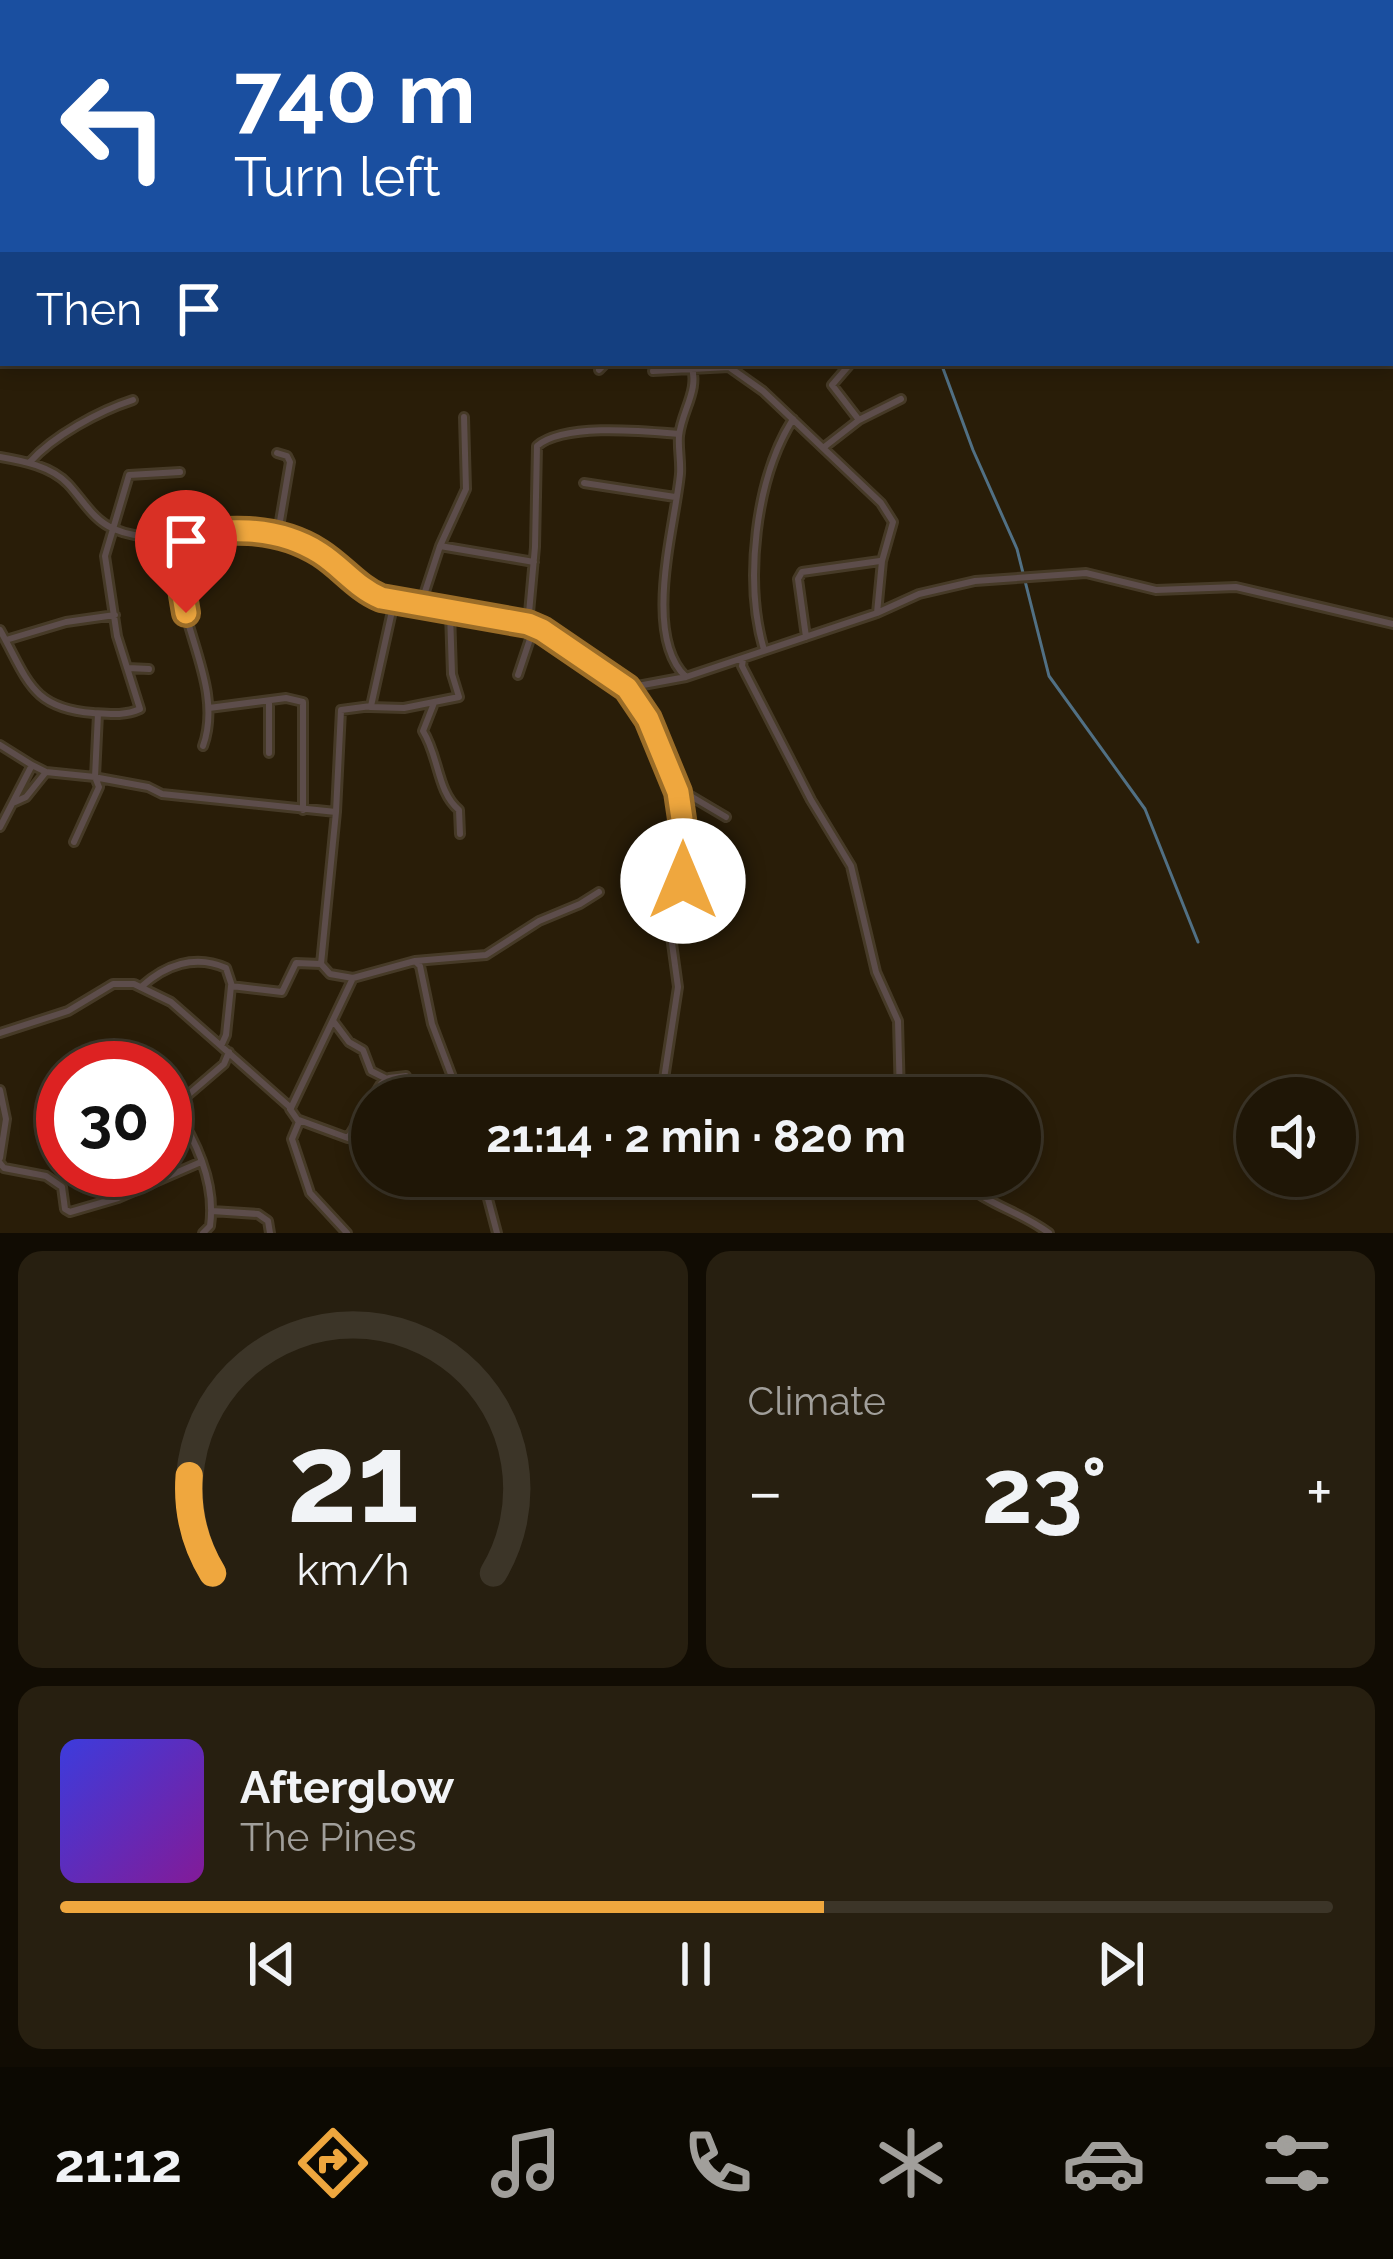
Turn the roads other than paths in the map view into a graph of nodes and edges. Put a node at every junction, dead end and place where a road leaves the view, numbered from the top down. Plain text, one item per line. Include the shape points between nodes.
1 (603, 366) edge
2 (848, 366) edge
3 (693, 367) edge
4 (598, 370) dead end
5 (653, 371) dead end
6 (901, 399) dead end
7 (134, 400) dead end
8 (464, 418) dead end
9 (793, 419) junction
10 (859, 420) junction
11 (679, 434) junction
12 (823, 448) junction
13 (277, 453) dead end
14 (0, 457) edge
15 (30, 462) junction
16 (180, 472) dead end
17 (584, 483) dead end
18 (675, 497) junction
19 (113, 529) junction
20 (278, 533) junction
21 (173, 536) junction
22 (440, 546) junction
23 (882, 560) junction
24 (534, 562) junction
25 (394, 602) junction
26 (420, 607) junction
27 (450, 611) junction
28 (877, 613) junction
29 (115, 615) junction
30 (1393, 624) edge
31 (531, 626) junction
32 (0, 630) edge
33 (806, 637) junction
34 (6, 640) junction
35 (764, 650) junction
36 (742, 662) junction
37 (128, 668) junction
38 (149, 668) dead end
39 (677, 668) junction
40 (518, 675) dead end
41 (686, 676) junction
42 (670, 680) junction
43 (627, 688) junction
44 (269, 701) junction
45 (434, 703) junction
46 (209, 707) junction
47 (370, 707) junction
48 (98, 713) junction
49 (0, 746) edge
50 (203, 746) dead end
51 (269, 753) dead end
52 (32, 765) junction
53 (46, 772) junction
54 (97, 777) junction
55 (677, 788) junction
56 (15, 802) junction
57 (303, 810) junction
58 (336, 812) junction
59 (726, 818) dead end
60 (0, 827) edge
61 (460, 834) dead end
62 (74, 842) dead end
63 (599, 892) dead end
64 (415, 962) junction
65 (321, 964) junction
66 (353, 978) junction
67 (232, 986) junction
68 (141, 987) junction
69 (334, 1022) junction
70 (0, 1033) edge
71 (221, 1046) junction
72 (230, 1052) junction
73 (406, 1076) dead end
74 (386, 1077) edge
75 (398, 1077) edge
76 (452, 1077) edge
77 (664, 1077) edge
78 (899, 1077) edge
79 (0, 1090) edge
80 (290, 1108) junction
81 (299, 1120) junction
82 (351, 1132) edge
83 (0, 1160) edge
84 (202, 1162) junction
85 (488, 1197) edge
86 (978, 1197) edge
87 (212, 1211) junction
88 (203, 1233) edge
89 (270, 1233) edge
90 (347, 1233) edge
91 (497, 1233) edge
92 (1049, 1233) edge

1 - 4 street
2 - 10 street via 832,385
3 - 5 street
3 - 9 street via 728,367
3 - 11 street
6 - 10 street
7 - 15 street via 105,409
8 - 22 street via 466,489
9 - 12 street
9 - 35 street via 775,452 758,530 756,617
10 - 12 street
11 - 18 street
11 - 24 street via 562,432 537,446
12 - 23 street via 891,516
13 - 20 street via 290,462
14 - 15 street
15 - 19 street via 63,478
16 - 19 street via 129,475
17 - 18 street
18 - 39 street via 663,602
19 - 21 street
19 - 29 street via 105,556
20 - 21 street
20 - 25 street
21 - 46 street
22 - 24 street
22 - 26 street
23 - 28 street
23 - 33 street via 802,572
24 - 31 street
25 - 26 street
25 - 47 street
26 - 27 street
27 - 31 street
27 - 45 street via 459,697
28 - 30 street via 975,580 1086,573 1156,590 1236,587
28 - 33 street
29 - 34 street
29 - 37 street
31 - 40 street
31 - 43 street
32 - 34 street
33 - 35 street
34 - 48 street via 43,700
35 - 36 street
36 - 41 street
36 - 78 street via 851,866 875,972 898,1022
37 - 38 street
37 - 48 street via 140,709
39 - 41 street
39 - 42 street
41 - 42 street
42 - 43 street
43 - 55 street
44 - 46 street
44 - 51 street
44 - 57 street via 303,702
45 - 47 street
45 - 61 street via 423,731 447,801 459,811
46 - 50 street
47 - 58 street via 341,710
48 - 54 street
49 - 52 street
52 - 53 street
52 - 56 street
53 - 54 street
53 - 56 street
54 - 57 street via 161,794
54 - 62 street
55 - 59 street
55 - 77 street via 687,853 671,936 678,987
56 - 60 street
57 - 58 street
58 - 65 street
63 - 64 street via 486,955
64 - 66 street
64 - 76 street
65 - 66 street
65 - 67 street via 296,963 282,992
66 - 69 street
67 - 68 street via 226,968 200,962 168,968
67 - 71 street
68 - 70 street via 113,984 68,1011
68 - 71 street
69 - 74 street via 363,1050 371,1071
69 - 80 street
71 - 72 street
72 - 80 street
72 - 84 street via 174,1107
73 - 75 street
79 - 83 street
80 - 81 street
81 - 82 street via 348,1138
81 - 90 street via 292,1139 310,1193
83 - 84 street via 62,1187 70,1212
84 - 87 street
85 - 91 street
86 - 92 street
87 - 88 street
87 - 89 street via 258,1214

